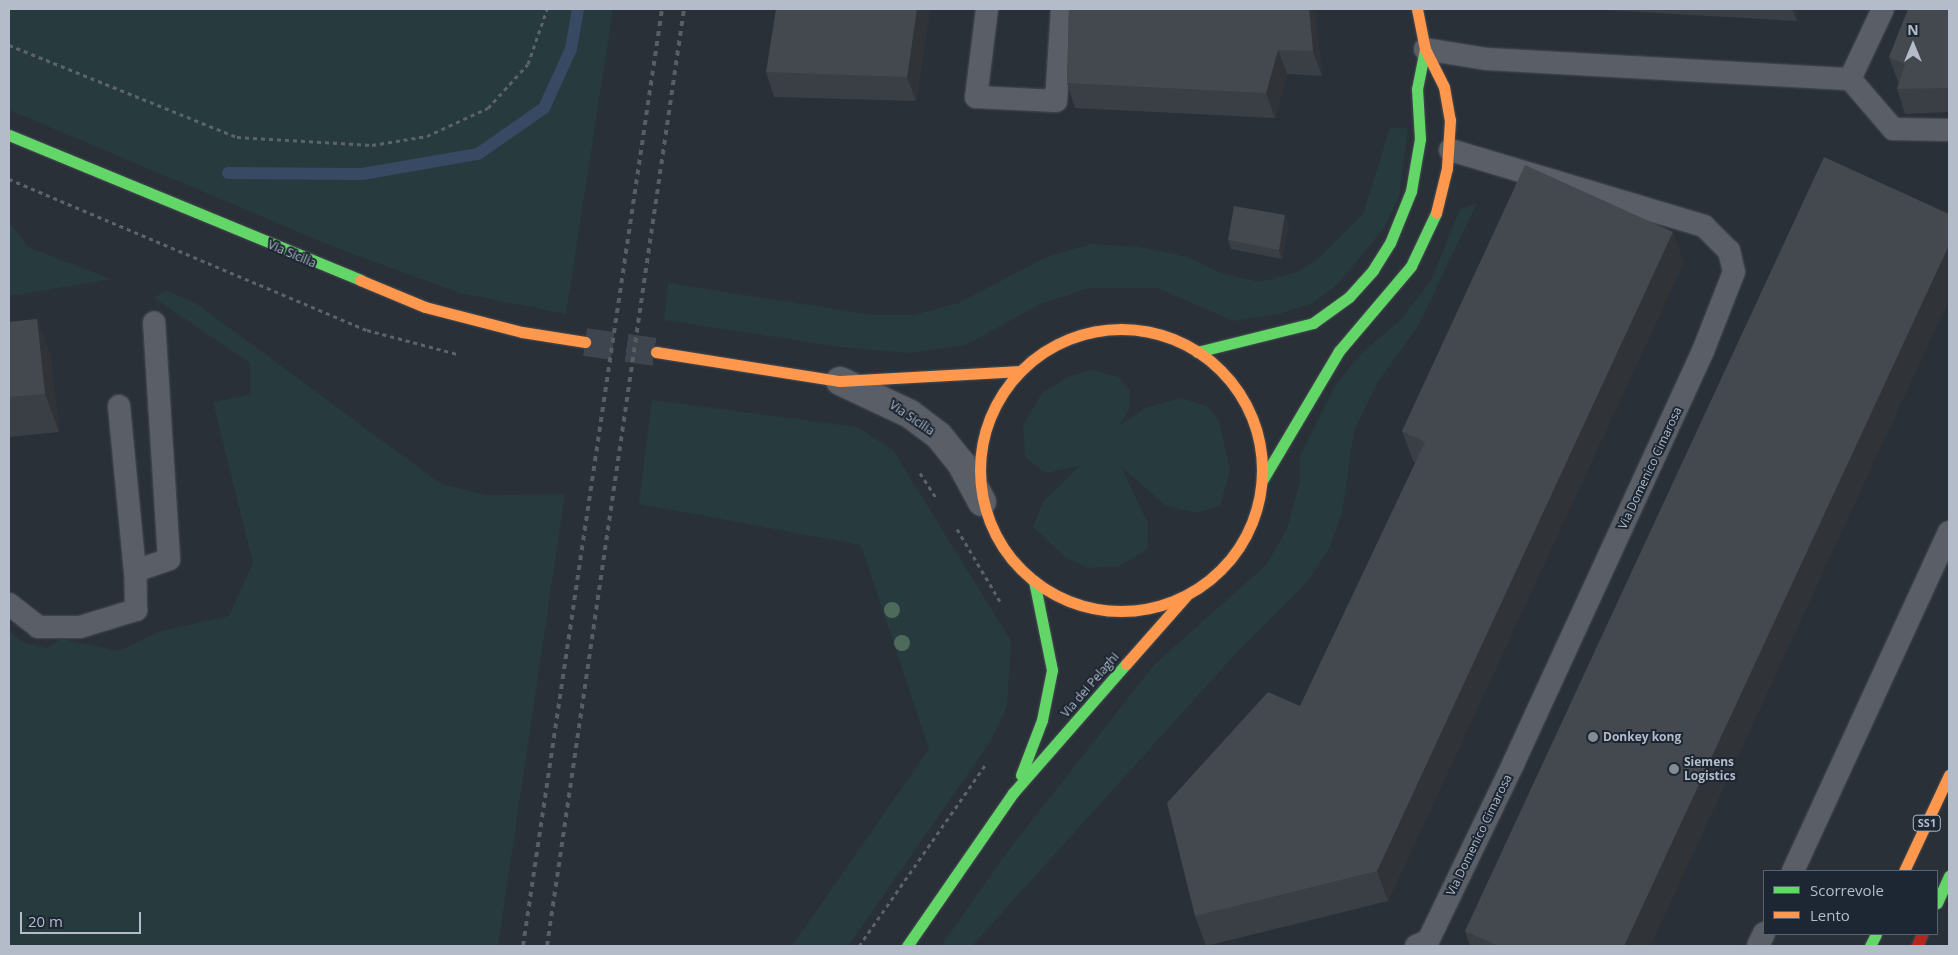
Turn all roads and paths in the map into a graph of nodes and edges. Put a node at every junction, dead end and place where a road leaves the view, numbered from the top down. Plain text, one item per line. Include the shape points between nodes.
1 (547, 9) edge
2 (987, 9) edge
3 (1062, 9) edge
4 (1417, 9) edge
5 (1883, 9) edge
6 (9, 44) edge
7 (1425, 50) junction
8 (1850, 79) junction
9 (1949, 130) edge
10 (9, 135) edge
11 (1450, 150) junction
12 (154, 322) dead end
13 (585, 342) tunnel mouth
14 (656, 352) tunnel mouth
15 (1197, 352) junction
16 (1021, 371) junction
17 (840, 381) junction
18 (119, 406) dead end
19 (918, 469) dead end
20 (1262, 479) junction
21 (982, 502) junction
22 (943, 508) dead end
23 (953, 523) dead end
24 (1949, 532) edge
25 (135, 571) junction
26 (1034, 581) junction
27 (1187, 595) junction
28 (9, 604) edge
29 (1002, 605) dead end
30 (992, 755) dead end
31 (1949, 775) edge
32 (1013, 793) junction
33 (1793, 870) edge
34 (1904, 870) edge
35 (1949, 876) edge
36 (1938, 901) edge
37 (859, 946) edge
38 (907, 946) edge
39 (1418, 946) edge

1 - 6 path via 528,64 488,108 427,136 372,145 237,137
2 - 3 lane via 976,97 1056,102
4 - 7 main road
5 - 8 lane
7 - 8 lane via 1487,59
7 - 11 main road via 1448,100
7 - 15 main road via 1417,89 1420,139 1411,190 1390,242 1373,270 1349,296 1313,323
8 - 9 lane via 1894,129
10 - 13 main road, Via Sicilia via 425,307 522,332
11 - 20 main road via 1435,215 1411,266 1339,351
11 - 39 lane, Via Domenico Cimarosa via 1704,226 1729,251 1734,272 1704,350 1514,762 1428,941
12 - 25 lane via 169,559
14 - 17 main road, Via Sicilia
15 - 16 main road via 1154,333 1106,330 1042,351
15 - 20 main road via 1241,392 1260,442
16 - 17 main road, Via Sicilia
16 - 21 main road via 994,408 986,429 979,477
17 - 21 street, Via Sicilia via 910,414 939,436 960,462
18 - 25 lane
19 - 22 path
20 - 27 main road via 1260,502 1239,548 1211,579
21 - 26 main road via 1010,557
23 - 29 path
24 - 33 lane
25 - 28 lane via 136,610 80,627 38,627
26 - 27 main road via 1069,601 1108,610 1149,608
26 - 32 main road, Via dei Pelaghi via 1052,670 1042,720
27 - 32 main road, Via dei Pelaghi
30 - 37 path
31 - 34 main road, SS1
32 - 38 main road, Via dei Pelaghi
35 - 36 main road

